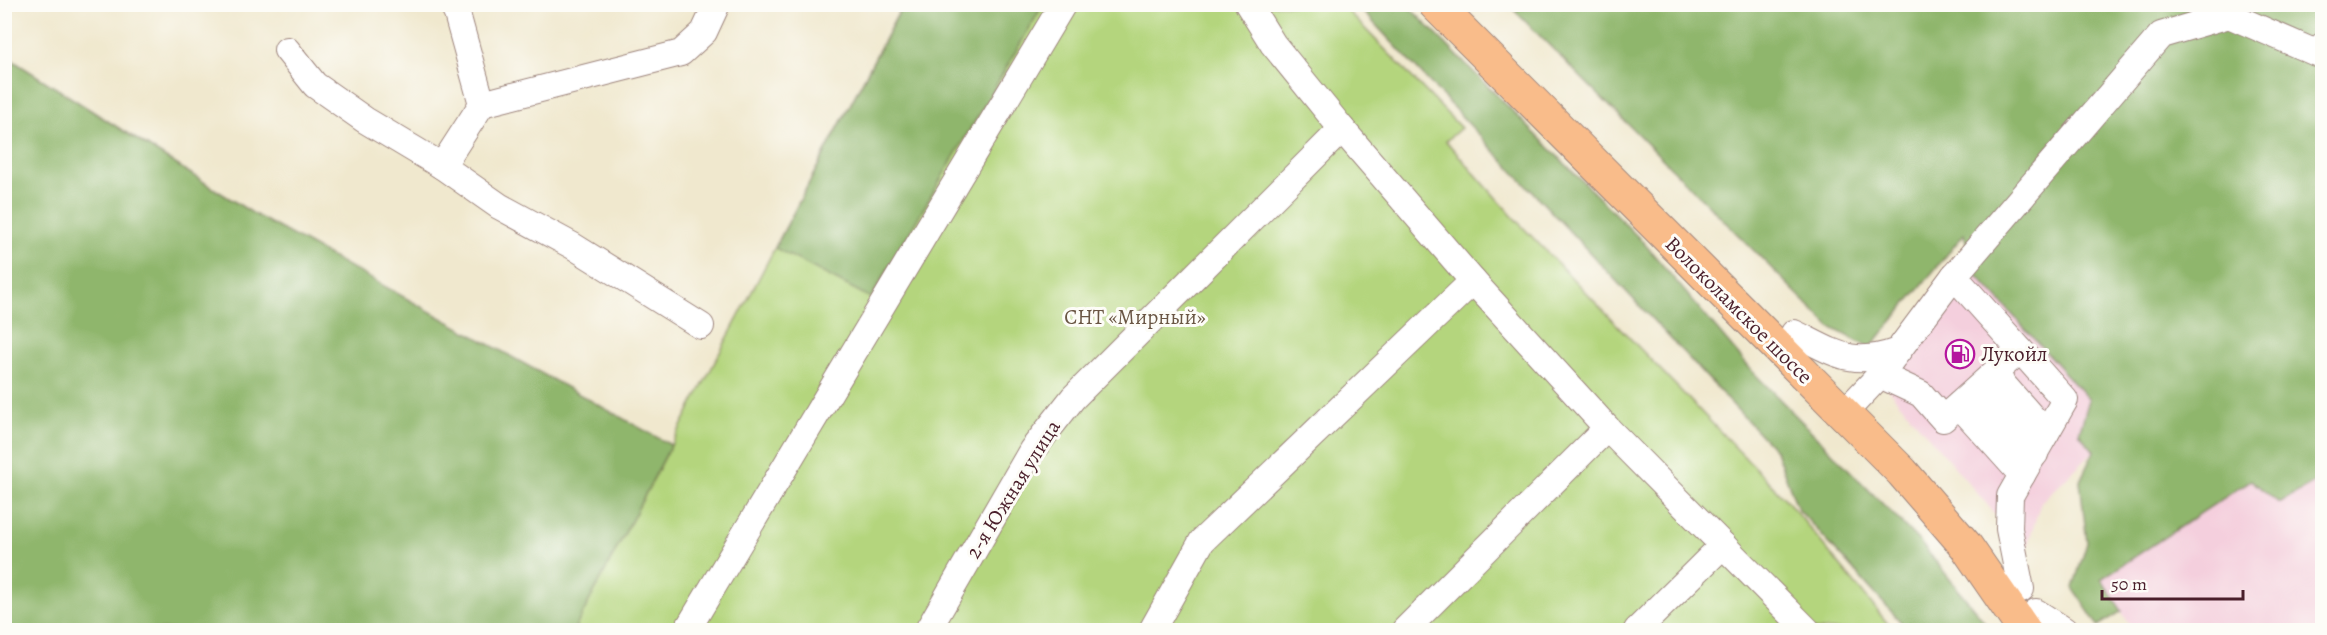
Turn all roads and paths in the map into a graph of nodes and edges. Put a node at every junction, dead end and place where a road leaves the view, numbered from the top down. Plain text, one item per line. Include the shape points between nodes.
1 (452, 4) edge
2 (717, 4) edge
3 (1063, 4) edge
4 (1248, 4) edge
5 (1435, 4) edge
6 (1465, 4) edge
7 (2322, 46) edge
8 (287, 50) dead end
9 (482, 104) junction
10 (1342, 129) junction
11 (442, 166) junction
12 (1954, 276) junction
13 (1473, 281) junction
14 (701, 326) dead end
15 (1794, 333) junction
16 (1898, 351) junction
17 (1992, 375) junction
18 (1860, 395) junction
19 (1606, 428) junction
20 (2045, 435) junction
21 (1723, 545) junction
22 (2040, 620) edge
23 (687, 630) edge
24 (928, 630) edge
25 (1152, 630) edge
26 (1405, 630) edge
27 (1637, 630) edge
28 (1807, 630) edge

1 - 9 street
2 - 9 street via 704,32 681,53
3 - 23 street
4 - 10 street via 1273,44
5 - 18 main road, Волоколамское шоссе
6 - 15 main road, Волоколамское шоссе
7 - 12 street via 2316,53 2229,15 2161,35
8 - 11 street via 315,85
9 - 11 street
10 - 13 street
10 - 24 street, 2-я Южная улица via 1073,398 1032,450
11 - 14 street via 499,206 573,246
12 - 16 street
12 - 17 street
13 - 19 street
13 - 25 street via 1202,541
15 - 16 street via 1856,359 1875,359
15 - 18 main road, Волоколамское шоссе
16 - 18 street
17 - 18 street via 1943,419 1921,394
17 - 20 street
17 - 20 street
17 - 20 street
18 - 22 main road, Волоколамское шоссе via 1902,472 1966,546
19 - 21 street
19 - 26 street
20 - 22 street via 2010,496 2009,530
21 - 27 street
21 - 28 street

